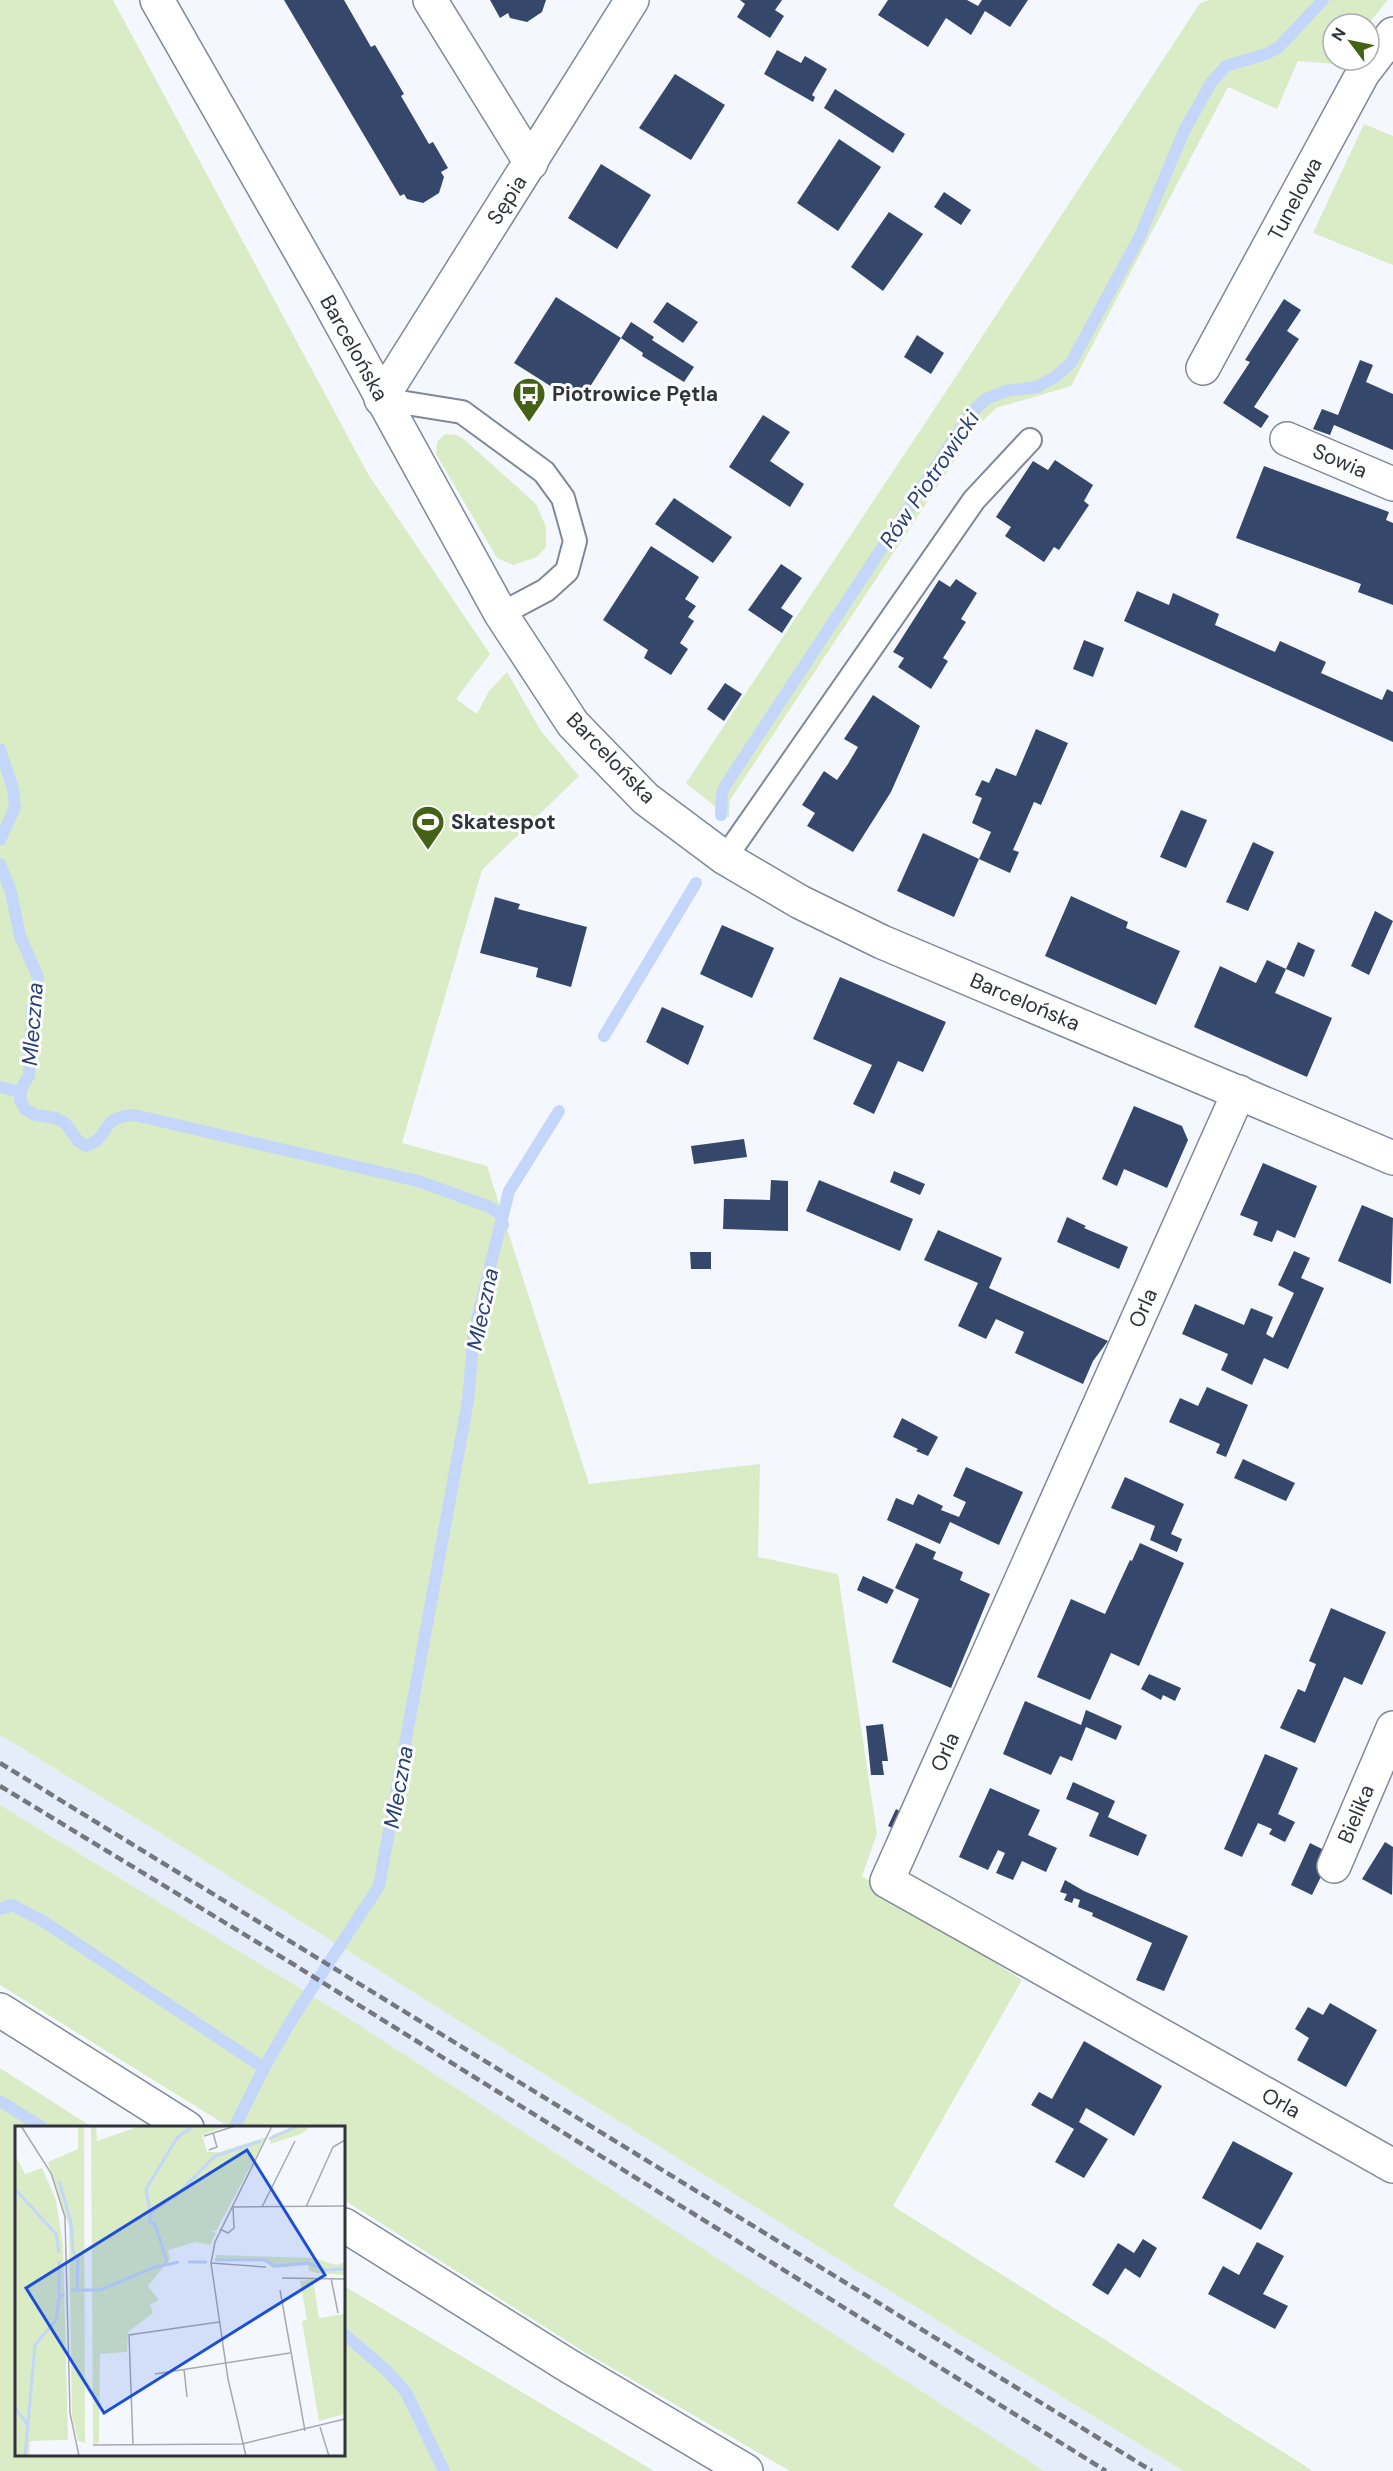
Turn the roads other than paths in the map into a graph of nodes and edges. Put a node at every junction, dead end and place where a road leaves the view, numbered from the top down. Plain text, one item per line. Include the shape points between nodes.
1 (157, 0) edge
2 (430, 0) edge
3 (632, 0) edge
4 (1393, 34) edge
5 (531, 163) junction
6 (1203, 368) dead end
7 (381, 399) junction
8 (1287, 439) dead end
9 (1030, 440) dead end
10 (1393, 484) edge
11 (501, 614) junction
12 (725, 858) junction
13 (1239, 1092) junction
14 (1393, 1158) edge
15 (1393, 1728) edge
16 (1334, 1866) dead end
17 (0, 2010) edge
18 (185, 2126) edge
19 (1393, 2166) edge
20 (345, 2226) edge
21 (746, 2471) edge

1 - 7 street, Barcelońska
2 - 5 street
3 - 5 street, Sępia
4 - 6 street, Tunelowa via 1363,73
5 - 7 street, Sępia
7 - 11 street, Barcelońska
7 - 11 lane via 462,412 543,472 563,498 575,541 567,571 546,590
8 - 10 street, Sowia
9 - 12 lane via 974,500
11 - 12 street, Barcelońska via 573,724 646,799
12 - 13 street, Barcelońska via 800,902 882,942
13 - 14 street, Barcelońska
13 - 19 street, Orla via 887,1881
15 - 16 street, Bielika
17 - 18 street
20 - 21 street via 567,2365

